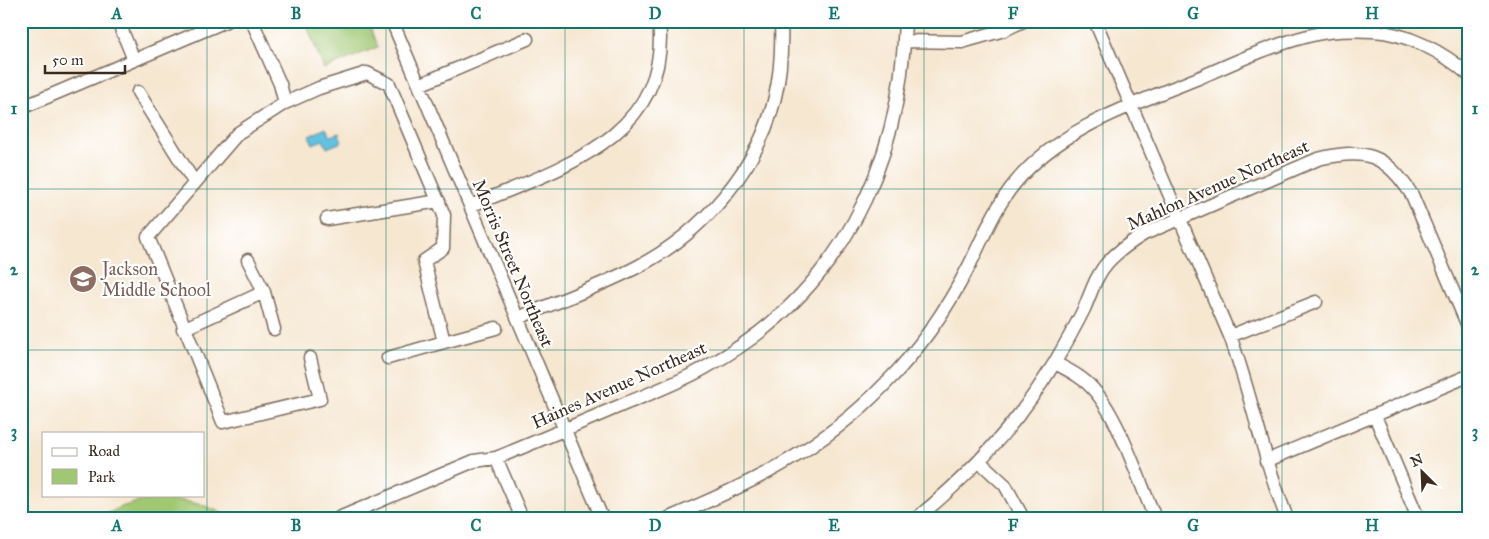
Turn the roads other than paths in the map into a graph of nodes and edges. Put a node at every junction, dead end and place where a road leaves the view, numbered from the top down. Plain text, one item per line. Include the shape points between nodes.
1 (118, 21) edge
2 (226, 21) edge
3 (252, 21) edge
4 (392, 21) edge
5 (659, 21) edge
6 (781, 21) edge
7 (905, 21) edge
8 (1023, 21) edge
9 (1095, 21) edge
10 (527, 39) dead end
11 (904, 41) junction
12 (134, 60) junction
13 (1468, 74) edge
14 (419, 85) junction
15 (138, 92) dead end
16 (285, 103) junction
17 (22, 104) edge
18 (1132, 105) junction
19 (194, 182) junction
20 (439, 201) junction
21 (470, 206) junction
22 (327, 219) dead end
23 (1178, 219) junction
24 (248, 260) dead end
25 (264, 292) junction
26 (1316, 302) dead end
27 (518, 318) junction
28 (1468, 326) edge
29 (274, 328) dead end
30 (496, 328) dead end
31 (183, 329) junction
32 (1230, 336) junction
33 (444, 342) junction
34 (310, 358) dead end
35 (388, 358) dead end
36 (1055, 363) junction
37 (1468, 376) edge
38 (1375, 416) junction
39 (565, 430) junction
40 (496, 458) junction
41 (1266, 461) junction
42 (980, 462) junction
43 (339, 518) edge
44 (522, 518) edge
45 (602, 518) edge
46 (669, 518) edge
47 (917, 518) edge
48 (1023, 518) edge
49 (1155, 518) edge
50 (1287, 518) edge
51 (1418, 518) edge

1 - 12 street
2 - 12 street
3 - 16 street
4 - 14 street, Morris Street Northeast
5 - 21 street via 661,40 649,90 634,117 616,135 594,151
6 - 27 street via 779,72 766,126 748,162 721,199 692,231 638,267
7 - 11 street, Haines Avenue Northeast
8 - 11 street via 962,42
9 - 18 street
10 - 14 street
11 - 39 street, Haines Avenue Northeast via 897,104 876,176 857,219 818,276 766,329 730,354 684,379
12 - 17 street
13 - 18 street via 1440,54 1411,40 1376,31 1344,31 1311,35 1272,47
14 - 21 street, Morris Street Northeast
15 - 19 street
16 - 19 street via 238,132
16 - 20 street via 318,88 367,73 389,84
18 - 23 street
18 - 46 street via 1086,126 1057,144 1014,184 992,218 940,317 885,385 810,448 771,472
19 - 31 street via 148,237
20 - 22 street
20 - 33 street via 444,215 443,248 424,261
21 - 27 street, Morris Street Northeast
23 - 28 street, Mahlon Avenue Northeast via 1318,159 1348,152 1371,156 1401,178 1412,195
23 - 32 street
23 - 36 street, Mahlon Avenue Northeast via 1136,239 1107,263
24 - 25 street
25 - 29 street
25 - 31 street
26 - 32 street
27 - 39 street, Morris Street Northeast
30 - 33 street
31 - 34 street via 223,422 320,399
32 - 41 street
33 - 35 street
36 - 42 street, Mahlon Avenue Northeast via 1018,417
36 - 49 street via 1085,381 1106,403
37 - 38 street
38 - 41 street
38 - 51 street
39 - 40 street, Haines Avenue Northeast
39 - 45 street, Morris Street Northeast
40 - 43 street, Haines Avenue Northeast via 474,461
40 - 44 street
41 - 50 street
42 - 47 street, Mahlon Avenue Northeast
42 - 48 street via 1005,485

